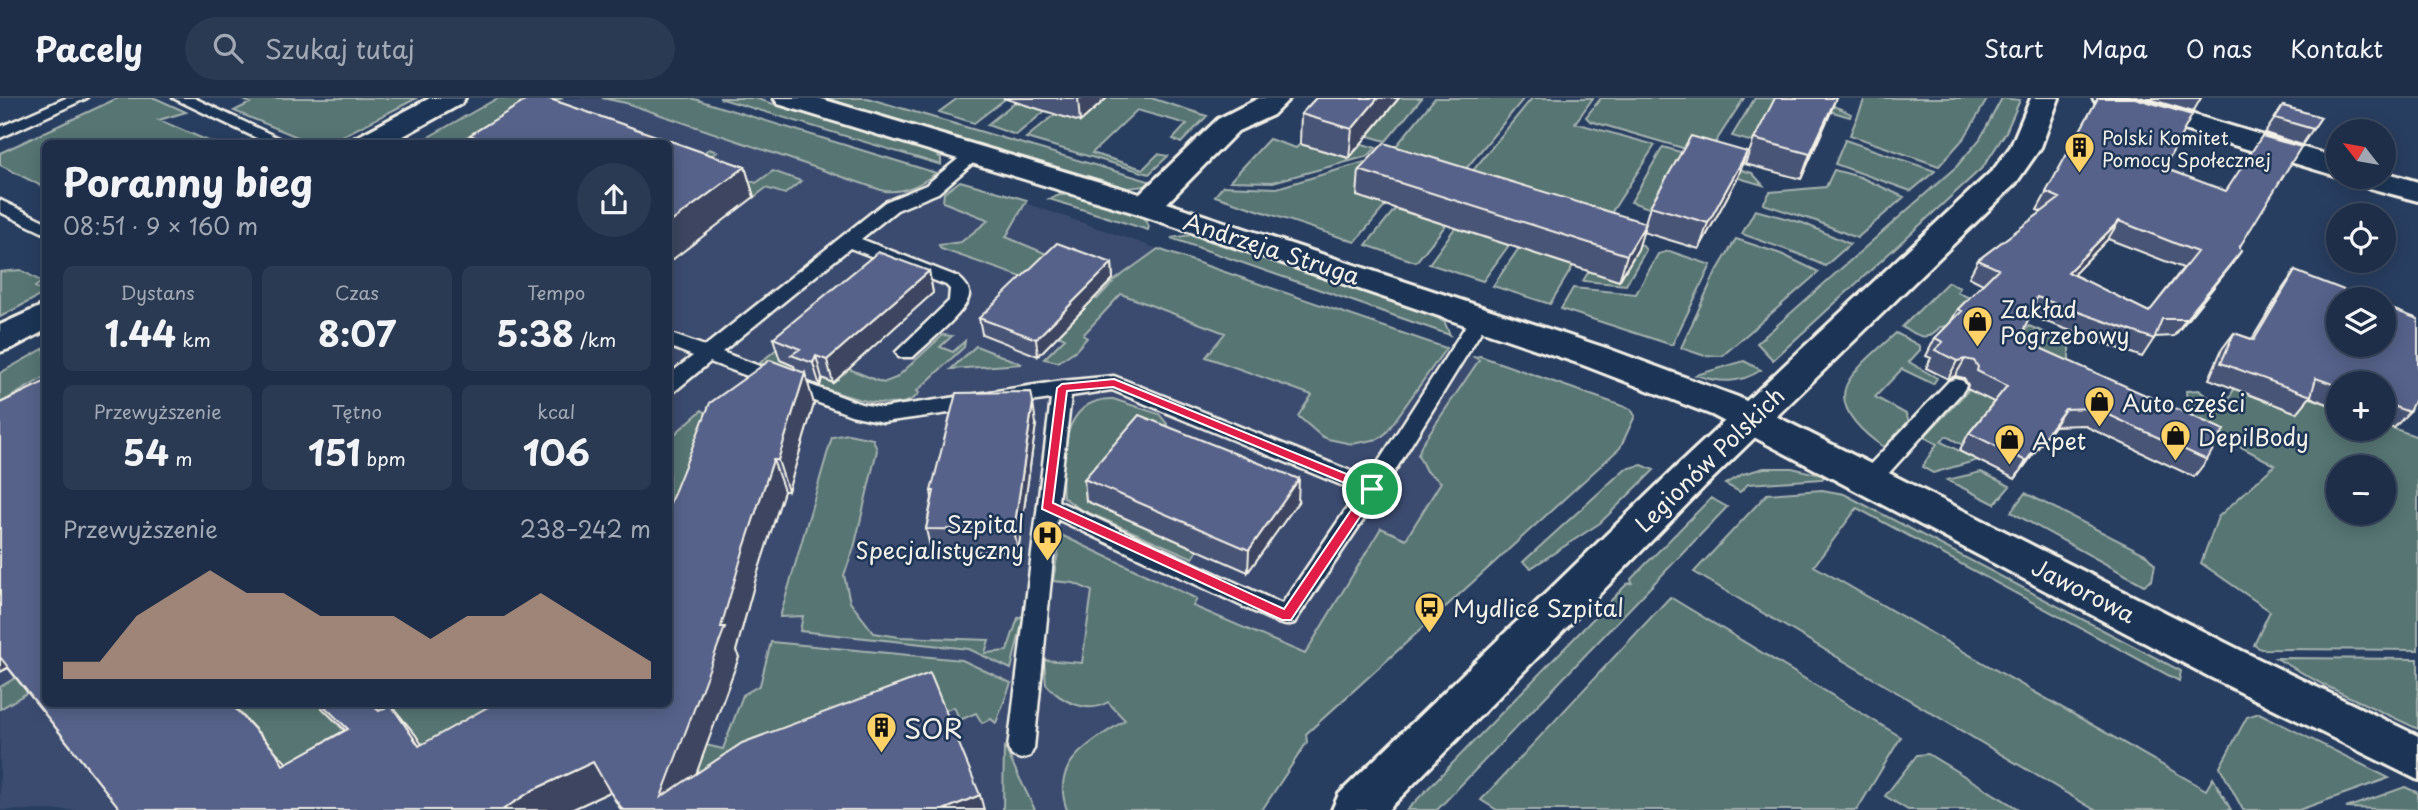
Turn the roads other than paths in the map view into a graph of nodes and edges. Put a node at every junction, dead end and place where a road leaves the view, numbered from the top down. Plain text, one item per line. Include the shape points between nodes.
1 (79, 98) edge
2 (181, 98) edge
3 (451, 98) edge
4 (788, 98) edge
5 (1276, 98) edge
6 (2045, 98) edge
7 (2107, 98) edge
8 (0, 134) edge
9 (274, 140) edge
10 (373, 140) edge
11 (974, 154) junction
12 (2326, 164) edge
13 (2396, 186) edge
14 (2418, 192) edge
15 (0, 205) edge
16 (1146, 206) junction
17 (42, 227) edge
18 (849, 241) junction
19 (42, 317) edge
20 (1481, 317) junction
21 (0, 340) edge
22 (672, 341) edge
23 (906, 352) dead end
24 (707, 355) junction
25 (672, 383) edge
26 (1956, 386) dead end
27 (1062, 388) junction
28 (1750, 418) junction
29 (1870, 479) junction
30 (1372, 489) junction
31 (1046, 505) junction
32 (1021, 748) dead end
33 (2418, 759) edge
34 (1356, 810) edge

1 - 8 lane
2 - 9 lane
3 - 10 street
4 - 11 street, Andrzeja Struga
5 - 16 street via 1228,125
6 - 28 street, Legionów Polskich via 2026,147 2005,176
7 - 12 street
11 - 16 street, Andrzeja Struga
11 - 18 lane via 932,189 891,206
13 - 14 street
15 - 17 lane
16 - 20 street, Andrzeja Struga
18 - 23 lane via 960,287 958,303
18 - 24 lane
19 - 21 street
20 - 28 street, Andrzeja Struga via 1643,374
20 - 30 lane
22 - 24 lane
24 - 25 lane
24 - 27 lane via 883,415
26 - 29 lane
27 - 30 lane via 1114,383
27 - 31 lane
28 - 29 street, Jaworowa
28 - 34 street, Legionów Polskich
29 - 33 street, Jaworowa
30 - 31 lane via 1286,616
31 - 32 lane

